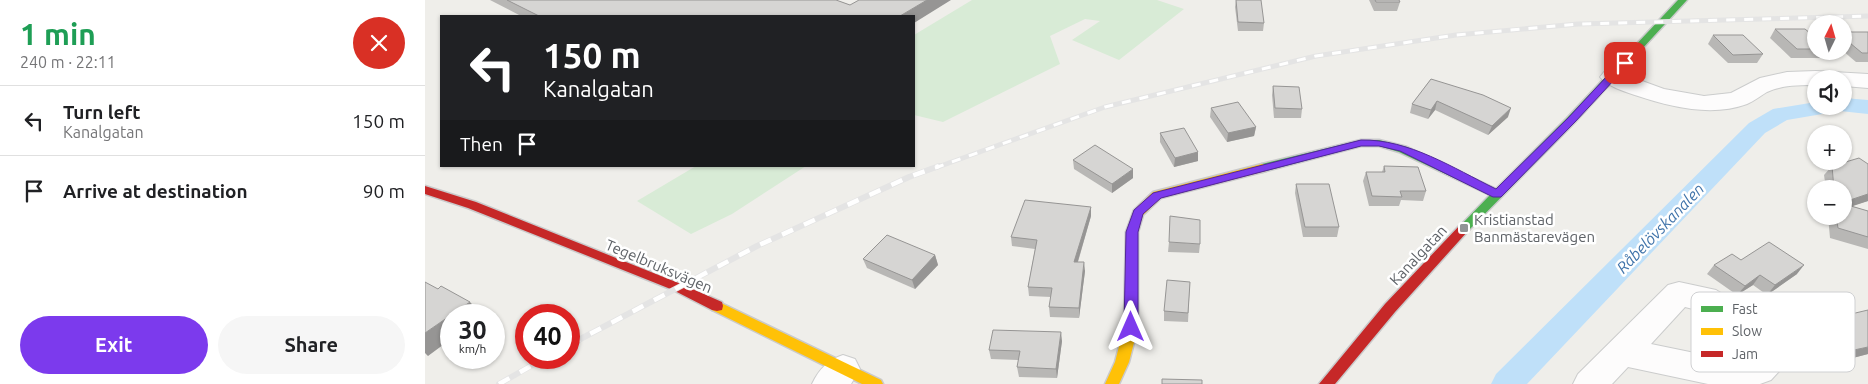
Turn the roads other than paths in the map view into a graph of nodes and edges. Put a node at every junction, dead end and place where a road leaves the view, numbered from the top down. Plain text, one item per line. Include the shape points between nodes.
1 (1683, 0) edge
2 (1611, 77) junction
3 (1807, 78) edge
4 (1852, 80) edge
5 (1868, 81) edge
6 (425, 190) edge
7 (1497, 194) junction
8 (1622, 352) dead end
9 (836, 377) edge
10 (876, 384) edge
11 (1112, 384) edge
12 (1326, 384) edge
13 (1590, 384) edge

1 - 2 street, Kanalgatan
2 - 3 street via 1646,92 1708,102 1737,100 1775,81
2 - 7 street, Kanalgatan
4 - 5 street
6 - 9 street, Tegelbruksvägen via 472,204 677,287
7 - 11 street via 1403,149 1379,143 1361,143 1157,196 1138,213 1132,232 1131,327 1122,362
7 - 12 street, Kanalgatan via 1390,308
8 - 13 street
9 - 10 street, Tegelbruksvägen

